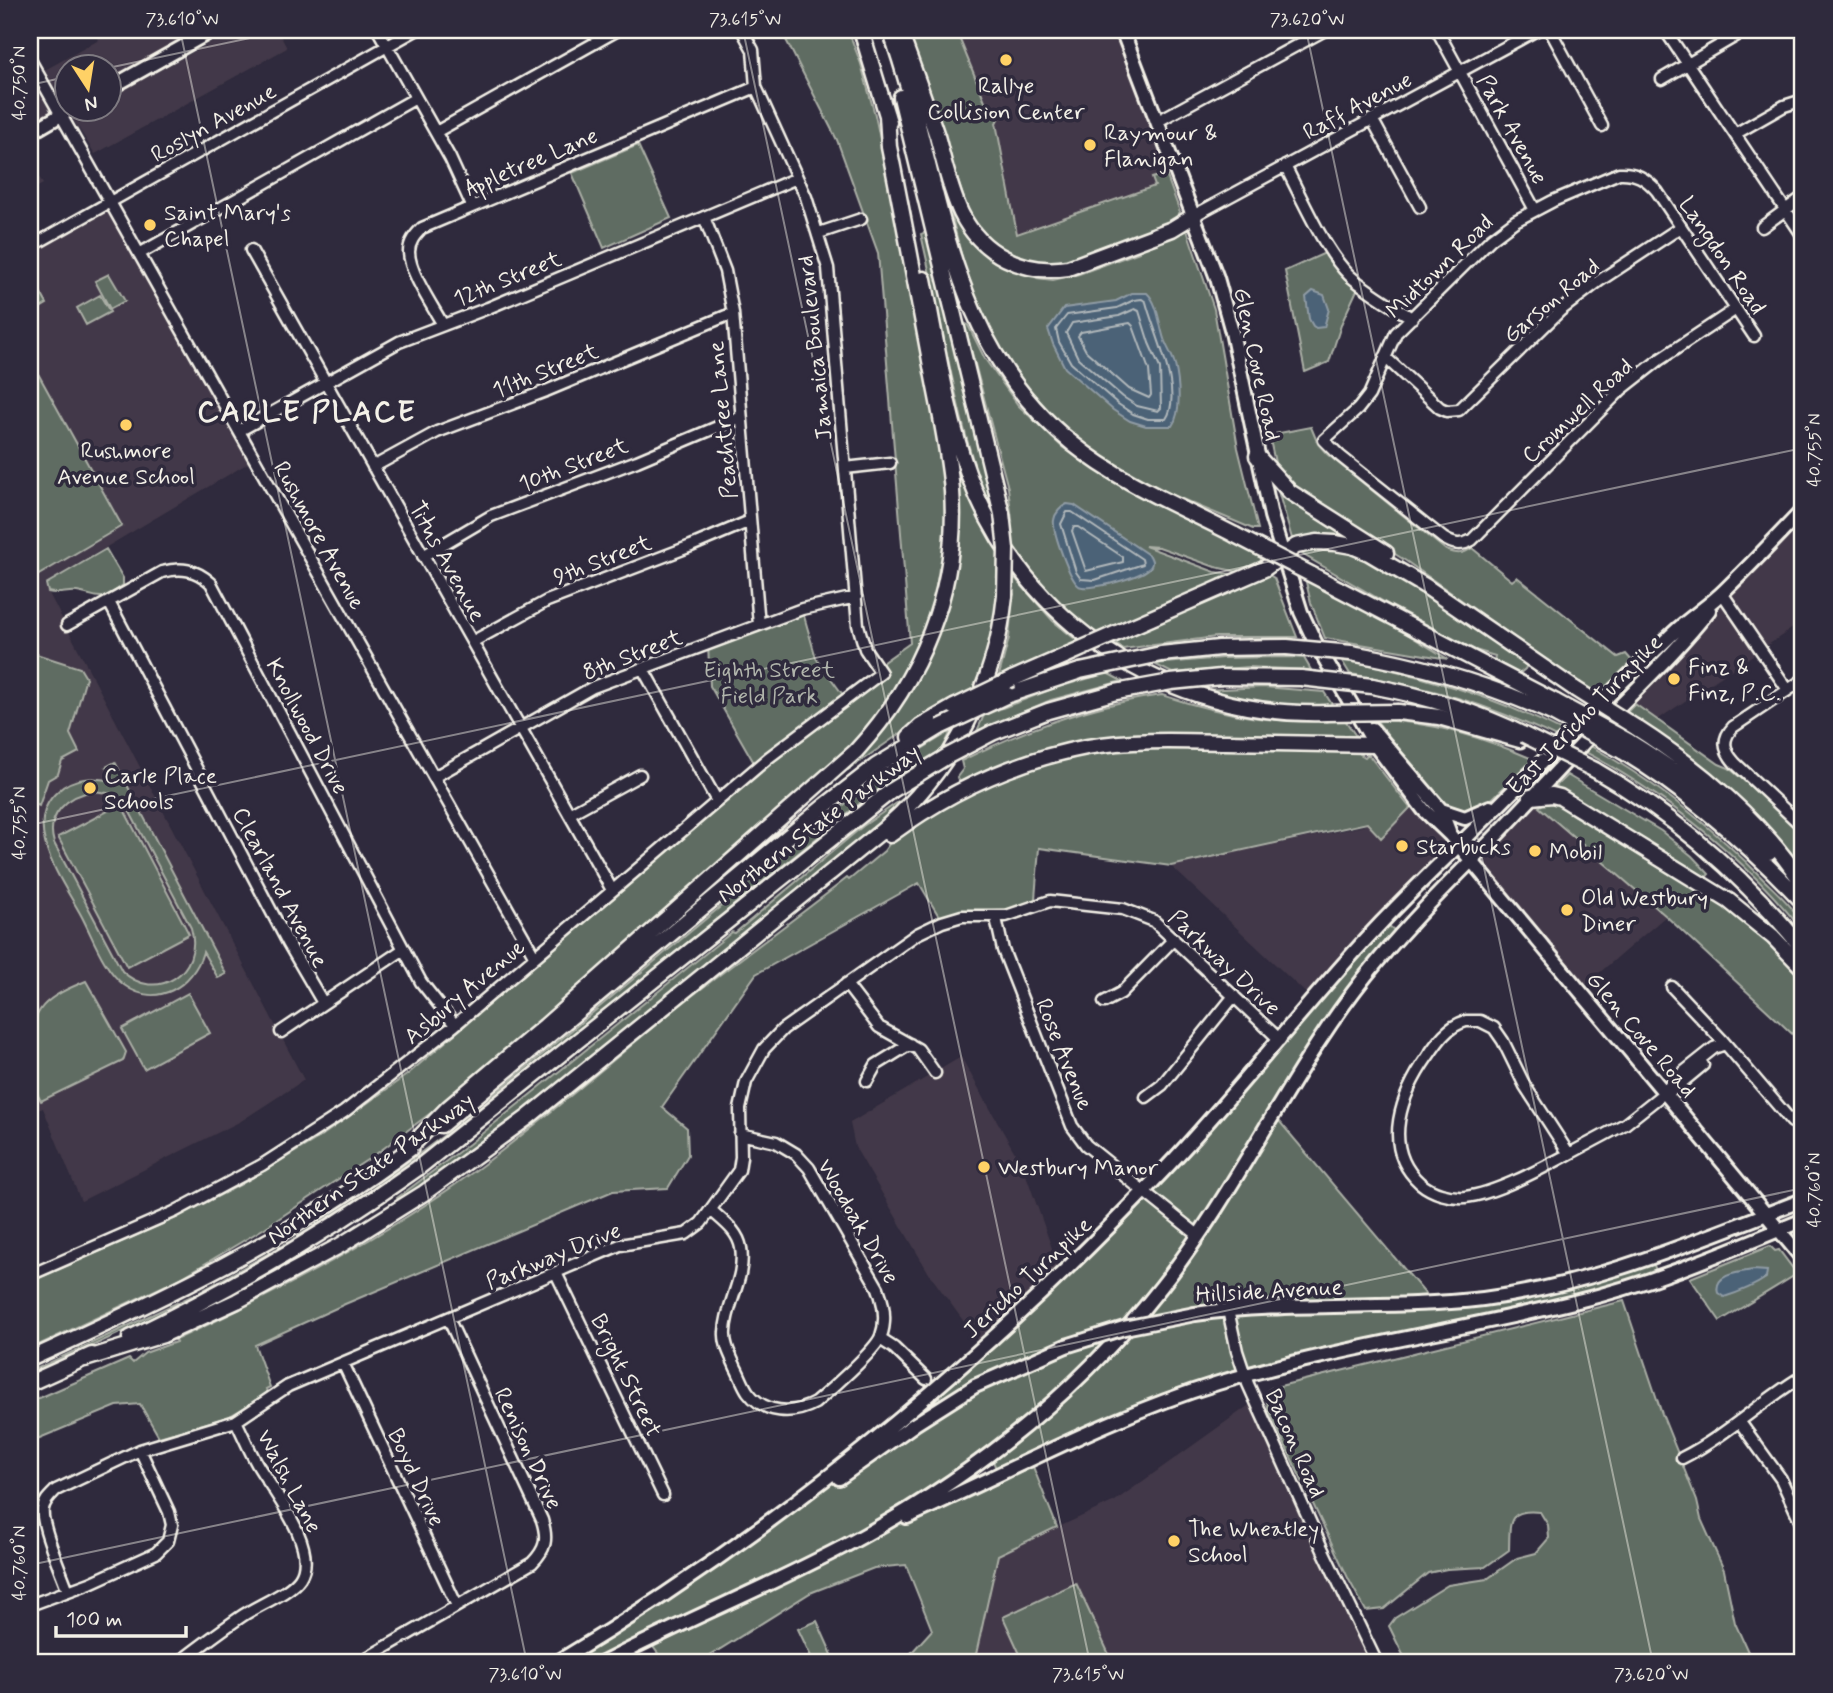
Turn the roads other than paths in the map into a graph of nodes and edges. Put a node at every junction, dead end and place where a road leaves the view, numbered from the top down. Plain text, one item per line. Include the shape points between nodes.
1 (213, 30) edge
2 (378, 30) edge
3 (416, 30) edge
4 (618, 30) edge
5 (742, 30) edge
6 (861, 30) edge
7 (881, 30) edge
8 (890, 30) edge
9 (899, 30) edge
10 (1122, 30) edge
11 (1325, 30) edge
12 (1437, 30) edge
13 (1537, 30) edge
14 (1550, 30) edge
15 (1665, 30) edge
16 (1746, 30) edge
17 (387, 46) junction
18 (30, 60) edge
19 (1687, 62) junction
20 (1460, 72) junction
21 (1662, 79) dead end
22 (122, 81) edge
23 (756, 87) junction
24 (416, 98) junction
25 (52, 99) edge
26 (1803, 100) edge
27 (887, 115) junction
28 (1372, 119) junction
29 (52, 120) edge
30 (1158, 121) junction
31 (65, 122) edge
32 (1602, 126) dead end
33 (436, 132) junction
34 (30, 133) edge
35 (1735, 134) junction
36 (1285, 166) junction
37 (797, 178) junction
38 (1660, 195) joint
39 (1803, 197) edge
40 (110, 202) junction
41 (472, 206) junction
42 (1420, 207) dead end
43 (1535, 210) junction
44 (1786, 210) junction
45 (1195, 215) junction
46 (705, 217) junction
47 (861, 219) dead end
48 (1681, 227) junction
49 (1762, 227) dead end
50 (819, 233) junction
51 (1803, 236) edge
52 (30, 247) edge
53 (251, 250) dead end
54 (139, 254) junction
55 (1736, 309) junction
56 (733, 313) junction
57 (1412, 318) junction
58 (443, 325) junction
59 (1754, 336) dead end
60 (1385, 357) junction
61 (326, 382) junction
62 (741, 417) junction
63 (239, 430) junction
64 (1324, 440) joint
65 (1257, 456) junction
66 (890, 463) dead end
67 (373, 467) junction
68 (845, 468) junction
69 (1803, 510) edge
70 (750, 521) junction
71 (423, 556) junction
72 (1282, 556) junction
73 (1425, 586) junction
74 (1722, 593) junction
75 (856, 597) junction
76 (109, 602) junction
77 (67, 625) dead end
78 (758, 625) junction
79 (472, 642) junction
80 (643, 669) junction
81 (881, 673) joint
82 (1803, 680) edge
83 (1788, 690) junction
84 (1352, 705) junction
85 (1554, 708) junction
86 (520, 728) junction
87 (1522, 737) junction
88 (1628, 740) junction
89 (1375, 745) junction
90 (876, 766) junction
91 (640, 775) dead end
92 (434, 777) junction
93 (1531, 797) junction
94 (1506, 799) junction
95 (717, 801) junction
96 (1441, 810) junction
97 (569, 814) junction
98 (1803, 827) edge
99 (1450, 835) junction
100 (1459, 845) junction
101 (1471, 860) junction
102 (1803, 885) edge
103 (612, 890) junction
104 (1803, 894) edge
105 (1803, 902) edge
106 (996, 918) junction
107 (761, 928) junction
108 (1174, 939) junction
109 (404, 949) junction
110 (1803, 949) edge
111 (535, 957) junction
112 (1803, 968) edge
113 (846, 984) junction
114 (1672, 987) dead end
115 (1234, 996) junction
116 (1104, 1002) dead end
117 (323, 1003) junction
118 (455, 1025) junction
119 (281, 1032) dead end
120 (1280, 1040) junction
121 (909, 1044) junction
122 (1725, 1044) junction
123 (934, 1073) dead end
124 (867, 1081) dead end
125 (1664, 1093) junction
126 (1146, 1097) dead end
127 (1792, 1122) dead end
128 (740, 1134) junction
129 (405, 1152) junction
130 (1569, 1154) junction
131 (1143, 1192) junction
132 (1803, 1200) edge
133 (712, 1211) junction
134 (1766, 1214) junction
135 (1803, 1220) edge
136 (1779, 1230) junction
137 (1198, 1235) junction
138 (1803, 1259) edge
139 (555, 1273) junction
140 (30, 1275) edge
141 (1228, 1310) junction
142 (448, 1318) junction
143 (880, 1339) junction
144 (30, 1359) edge
145 (85, 1359) junction
146 (343, 1363) junction
147 (1245, 1376) junction
148 (1803, 1376) edge
149 (926, 1379) dead end
150 (30, 1383) edge
151 (236, 1421) junction
152 (1738, 1421) junction
153 (140, 1450) junction
154 (1682, 1458) dead end
155 (663, 1495) dead end
156 (774, 1520) junction
157 (1803, 1527) edge
158 (862, 1537) junction
159 (68, 1591) junction
160 (30, 1605) edge
161 (457, 1606) junction
162 (178, 1663) edge
163 (358, 1663) edge
164 (556, 1663) edge
165 (603, 1663) edge
166 (1377, 1663) edge

1 - 22 main road
2 - 17 street
3 - 17 street, Roslyn Avenue
4 - 33 street
5 - 23 street, Jamaica Boulevard via 753,50
6 - 27 highway
7 - 107 highway, bridge via 1002,514 1005,594 986,684 958,739 919,796 890,825
8 - 85 highway, bridge via 958,275 975,319 1007,376 1050,424 1129,481 1324,581
9 - 45 highway via 961,213 981,242 1003,258 1029,267 1068,268 1172,229
10 - 30 main road, Glen Cove Road
11 - 30 street
12 - 20 street, Park Avenue
13 - 20 street, Raff Avenue
14 - 32 street
15 - 19 street
16 - 19 street
17 - 24 street
17 - 40 street, Roslyn Avenue
18 - 25 street, Rushmore Avenue
19 - 21 street
19 - 35 street
20 - 28 street, Raff Avenue
20 - 43 street, Park Avenue
23 - 37 street, Jamaica Boulevard
23 - 41 street, Appletree Lane
24 - 33 street
24 - 54 street
26 - 35 street
27 - 87 highway, bridge via 964,461 989,520 1024,575 1054,608 1118,659 1207,698 1285,712 1398,712
27 - 129 highway via 952,492 946,584 919,662 887,715 849,758 449,1107
28 - 36 street, Raff Avenue
28 - 42 street
29 - 34 main road
30 - 45 main road, Glen Cove Road
31 - 40 street, Rushmore Avenue
33 - 41 street
35 - 44 street
36 - 45 street, Raff Avenue
36 - 57 street via 1347,273
37 - 46 street, 12th Street
37 - 50 street, Jamaica Boulevard
38 - 43 street, Midtown Road via 1641,177 1619,173
38 - 48 street, Langdon Road
39 - 44 street
40 - 52 street, Roslyn Avenue
40 - 54 street, Rushmore Avenue
41 - 58 street, Appletree Lane via 422,228 409,247 412,268
43 - 57 street, Midtown Road via 1491,239
44 - 49 street
44 - 51 street
45 - 65 main road, Glen Cove Road via 1227,313
46 - 56 street, Peachtree Lane via 725,271
46 - 58 street, 12th Street
47 - 50 street
48 - 55 street, Langdon Road
48 - 60 street, Garson Road via 1561,310 1465,406 1453,411 1440,408
50 - 68 street, Jamaica Boulevard via 828,268
53 - 61 street, Titus Avenue
54 - 63 street, Rushmore Avenue
55 - 59 street, Langdon Road
55 - 64 street, Cromwell Road via 1622,389 1464,544 1452,544
56 - 62 street, Peachtree Lane
56 - 67 street, 11th Street via 437,432
57 - 60 street, Midtown Road via 1396,333
58 - 61 street, 12th Street via 399,342
60 - 64 street, Midtown Road via 1369,396
61 - 63 street, 12th Street
61 - 67 street, Titus Avenue
62 - 70 street, Peachtree Lane
62 - 71 street, 10th Street via 491,516
63 - 92 street, Rushmore Avenue
65 - 72 main road, Glen Cove Road
65 - 73 highway via 1284,487 1393,558
66 - 68 street
67 - 71 street, Titus Avenue
68 - 75 street, Jamaica Boulevard
69 - 74 main road, East Jericho Turnpike
70 - 78 street, Peachtree Lane
70 - 79 street, 9th Street via 547,600
71 - 79 street, Titus Avenue
72 - 73 highway via 1309,543 1344,544 1369,553
72 - 84 main road, Glen Cove Road via 1310,633
72 - 90 highway, bridge via 1264,569 954,707 921,726
73 - 88 highway, bridge via 1576,689
74 - 83 street
74 - 93 main road, East Jericho Turnpike via 1689,636
74 - 94 main road, East Jericho Turnpike via 1679,628
75 - 78 street, 8th Street via 815,604
75 - 81 street, Jamaica Boulevard via 861,636
76 - 77 street, Knollwood Drive
76 - 109 street, Knollwood Drive via 175,569 195,572 211,583
76 - 117 street, Clearland Avenue
78 - 80 street, 8th Street
79 - 86 street, Titus Avenue
80 - 86 street, 8th Street via 593,687
80 - 95 street
81 - 95 street, Asbury Avenue
82 - 83 street
83 - 98 street via 1733,727 1726,737 1726,753
84 - 89 main road, Glen Cove Road
84 - 96 main road, Glen Cove Road
85 - 88 highway, bridge
85 - 90 highway, Northern State Parkway, bridge via 1440,672 1351,653 1287,647 1219,648 1161,654 1080,671 1009,695 940,726
86 - 92 street, 8th Street
86 - 97 street, Titus Avenue
87 - 110 highway, bridge via 1595,770 1699,842 1761,899
87 - 145 highway, Northern State Parkway, bridge via 1500,723 1454,706 1372,686 1301,678 1221,677 1116,692 992,733 891,791 391,1187 259,1271
88 - 102 highway via 1676,755 1720,791 1791,866
88 - 104 highway via 1741,825
88 - 105 highway via 1657,773 1756,853
89 - 99 main road, Glen Cove Road via 1424,810
89 - 107 highway via 1136,742 1045,757 989,776 938,802 809,900
90 - 129 highway, Northern State Parkway
91 - 97 street
92 - 111 street, Rushmore Avenue
93 - 101 main road, East Jericho Turnpike
93 - 112 highway via 1560,797 1713,891 1759,923
94 - 96 main road via 1469,817
94 - 100 main road, East Jericho Turnpike
95 - 103 street, Asbury Avenue
96 - 99 main road, Glen Cove Road
97 - 103 street, Titus Avenue
99 - 100 main road, Glen Cove Road
100 - 101 main road, Glen Cove Road
100 - 120 main road, Jericho Turnpike via 1357,948
101 - 125 main road, Glen Cove Road
101 - 137 main road via 1393,942 1342,1006
103 - 111 street, Asbury Avenue
106 - 108 street, Parkway Drive via 1041,903 1071,903 1134,912 1154,921
106 - 113 street, Parkway Drive via 962,916 943,922 902,944
106 - 131 street, Rose Avenue via 1003,950 1072,1126 1086,1145
107 - 145 highway via 527,1118 403,1207 215,1312 163,1335
108 - 115 street, Parkway Drive
108 - 116 street via 1121,993
109 - 117 street
109 - 118 street, Knollwood Drive via 426,989
111 - 118 street, Asbury Avenue
113 - 121 street via 879,1027
113 - 128 street, Parkway Drive via 783,1029 764,1049 746,1082
114 - 122 street
115 - 120 street, Parkway Drive
115 - 126 street via 1162,1085
117 - 119 street
118 - 140 street, Asbury Avenue via 357,1103 262,1165 174,1212
120 - 131 main road, Jericho Turnpike
121 - 123 street via 918,1049
121 - 124 street via 876,1065
122 - 125 street
122 - 127 street
125 - 130 street via 1625,1124
125 - 134 main road, Glen Cove Road
128 - 133 street, Parkway Drive via 739,1170
128 - 143 street, Woodoak Drive via 776,1142 809,1168 878,1288 884,1311
129 - 144 highway, Northern State Parkway via 226,1266
130 - 130 street via 1485,1192 1466,1197 1436,1193 1413,1177 1400,1153 1398,1133 1406,1093 1442,1036 1456,1024 1480,1021 1494,1028 1503,1041 1525,1086
131 - 137 street, Rose Avenue
131 - 156 main road, Jericho Turnpike via 983,1348
132 - 134 main road, Hillside Avenue
133 - 139 street, Parkway Drive via 686,1234 620,1245
133 - 143 street via 733,1230 741,1247 740,1277 724,1336 747,1391 756,1400 780,1411 815,1404
134 - 136 main road, Glen Cove Road
134 - 141 main road, Hillside Avenue via 1627,1267 1534,1291 1448,1302
135 - 136 main road
136 - 138 main road, Glen Cove Road
136 - 147 main road via 1609,1293
137 - 158 main road via 1135,1318 1056,1400 956,1478
139 - 142 street, Parkway Drive
139 - 155 street, Bright Street
141 - 147 street, Bacon Road
141 - 156 main road, Hillside Avenue, bridge via 1124,1328 1004,1371 960,1395
142 - 146 street, Parkway Drive
142 - 161 street, Renison Drive via 542,1520 546,1538 532,1563
143 - 149 street
145 - 150 highway, Northern State Parkway
146 - 151 street, Parkway Drive via 288,1387
146 - 161 street, Boyd Drive
147 - 158 main road via 1091,1430
147 - 166 street, Bacon Road
148 - 152 street
151 - 153 street, Parkway Drive
151 - 162 street, Walsh Lane via 297,1531 306,1564 295,1584
152 - 154 street via 1716,1440
152 - 157 street via 1781,1479
153 - 159 street, Parkway Drive via 56,1490 47,1499 42,1510 44,1526
153 - 159 street via 169,1512 168,1541 156,1553
156 - 164 main road, Jericho Turnpike
158 - 165 main road
159 - 160 street
161 - 163 street, Renison Drive

